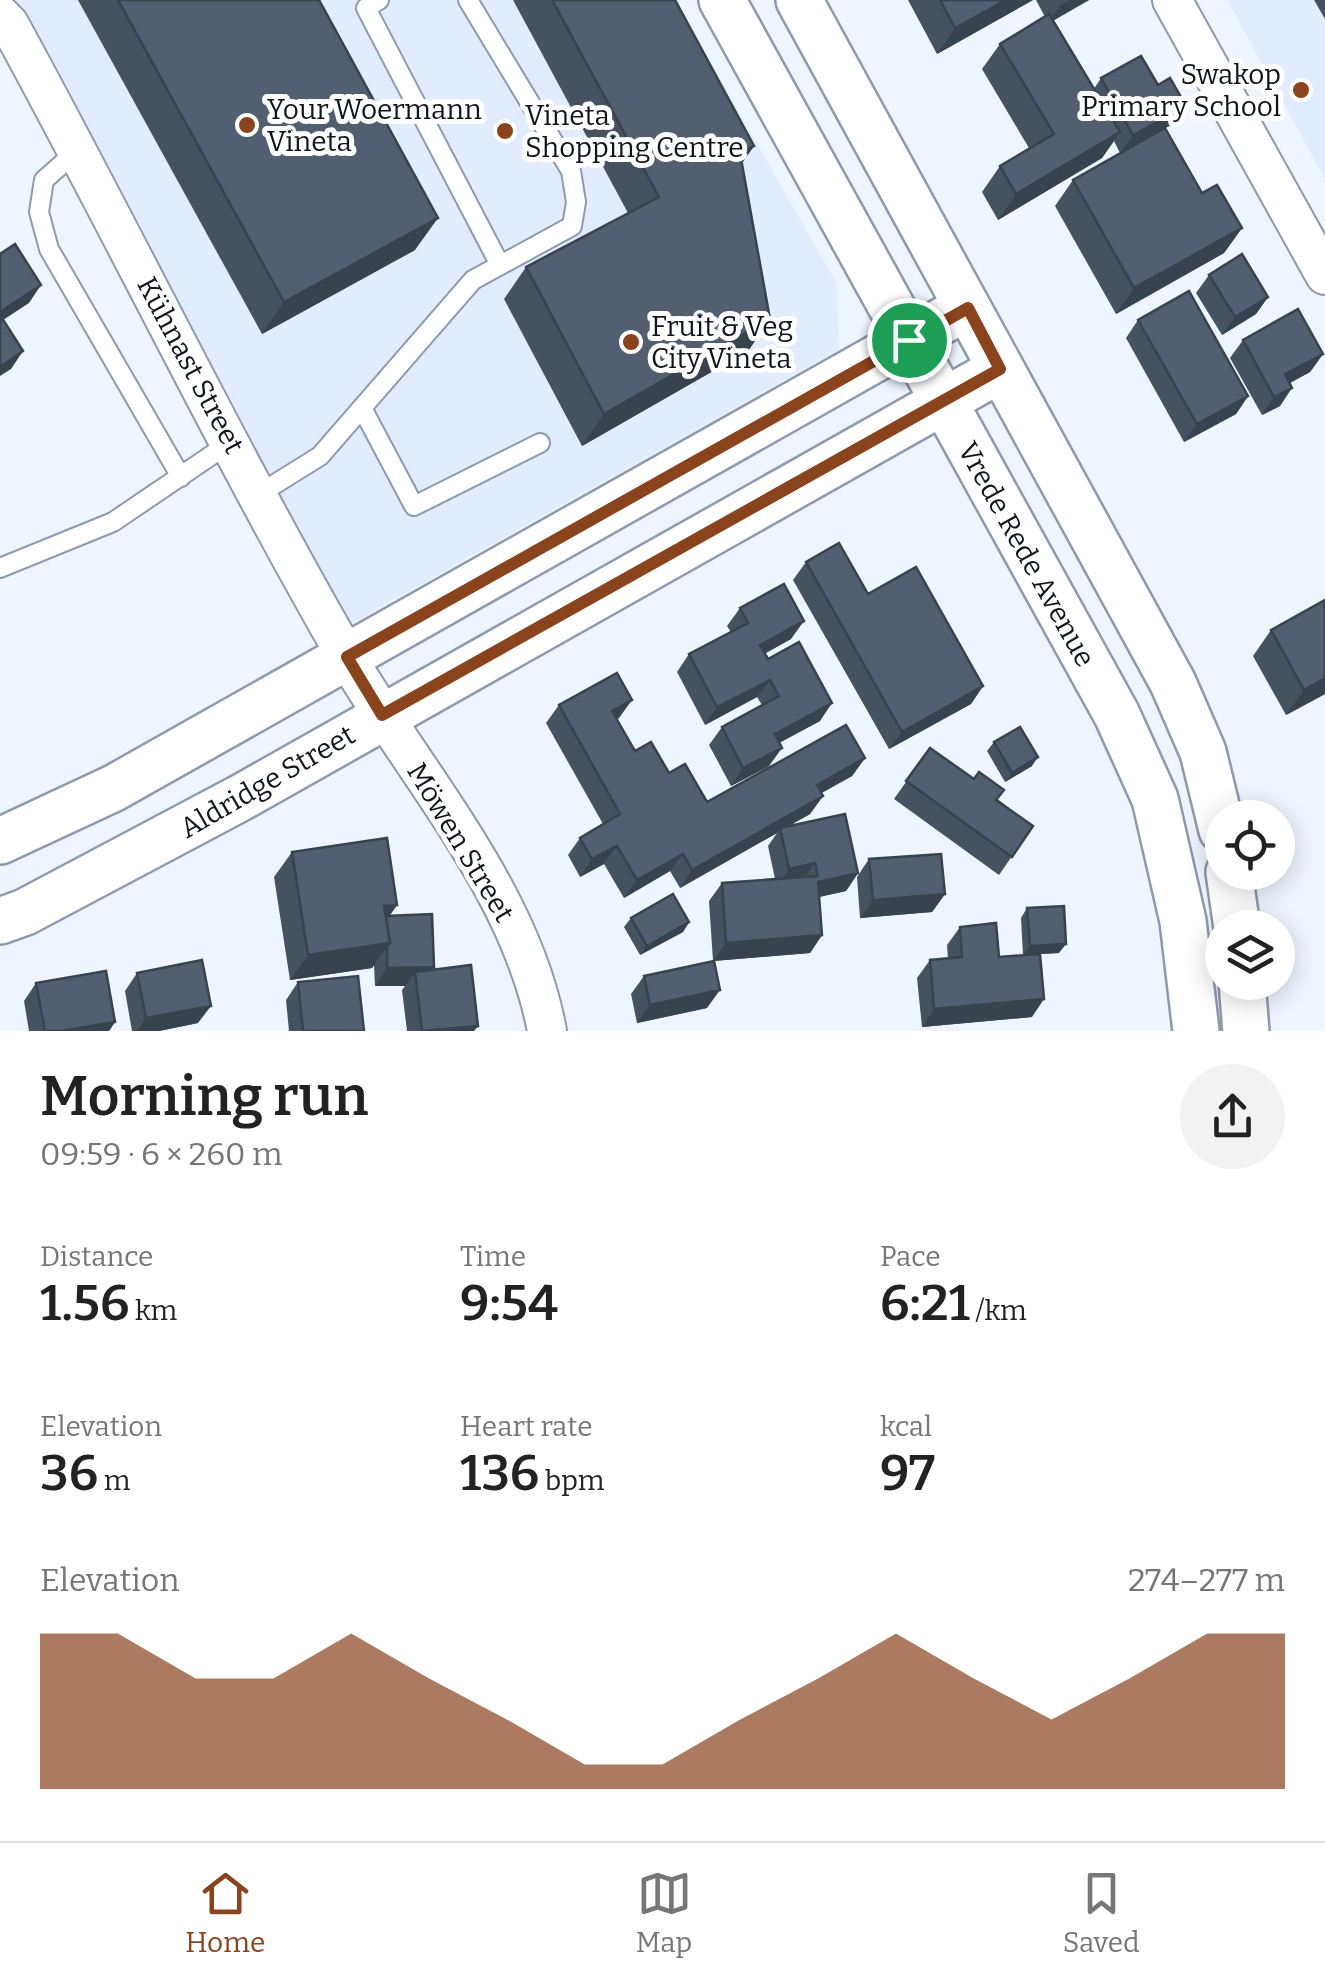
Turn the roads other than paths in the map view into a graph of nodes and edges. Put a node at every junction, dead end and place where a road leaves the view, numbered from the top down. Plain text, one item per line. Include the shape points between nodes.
1 (379, 0) edge
2 (468, 0) edge
3 (722, 0) edge
4 (799, 0) edge
5 (1172, 0) edge
6 (0, 15) edge
7 (78, 150) junction
8 (500, 265) junction
9 (1325, 275) edge
10 (968, 308) junction
11 (909, 340) junction
12 (1000, 369) junction
13 (943, 402) junction
14 (362, 408) junction
15 (232, 442) junction
16 (540, 443) dead end
17 (180, 476) junction
18 (259, 494) junction
19 (0, 568) edge
20 (347, 657) junction
21 (382, 715) junction
22 (1215, 800) edge
23 (0, 841) edge
24 (1234, 904) edge
25 (0, 921) edge
26 (1182, 921) junction
27 (1243, 1000) edge
28 (547, 1031) edge
29 (1196, 1031) edge
30 (1246, 1031) edge

1 - 8 lane via 366,8
2 - 8 lane via 570,171 576,202 572,226
3 - 11 street, Vrede Rede Avenue
4 - 10 street
5 - 9 street
6 - 7 street, Kühnast Street
7 - 15 street, Kühnast Street
7 - 17 lane via 44,180 39,212 49,249
8 - 14 lane via 473,280
10 - 11 street
10 - 12 street
11 - 13 street, Vrede Rede Avenue
11 - 20 street
12 - 13 street, Aldridge Street
12 - 22 street via 1173,683 1203,752
13 - 21 street, Aldridge Street
13 - 26 street, Vrede Rede Avenue via 1117,715 1155,799
14 - 16 lane via 414,506
14 - 18 lane via 320,456
15 - 17 lane
15 - 18 street, Kühnast Street
17 - 19 lane via 113,522
18 - 20 street, Kühnast Street
20 - 21 street, Kühnast Street
20 - 23 street via 114,788
21 - 25 street, Aldridge Street via 240,798
21 - 28 street, Möwen Street via 516,932
24 - 26 street
26 - 29 street, Vrede Rede Avenue
27 - 30 street

